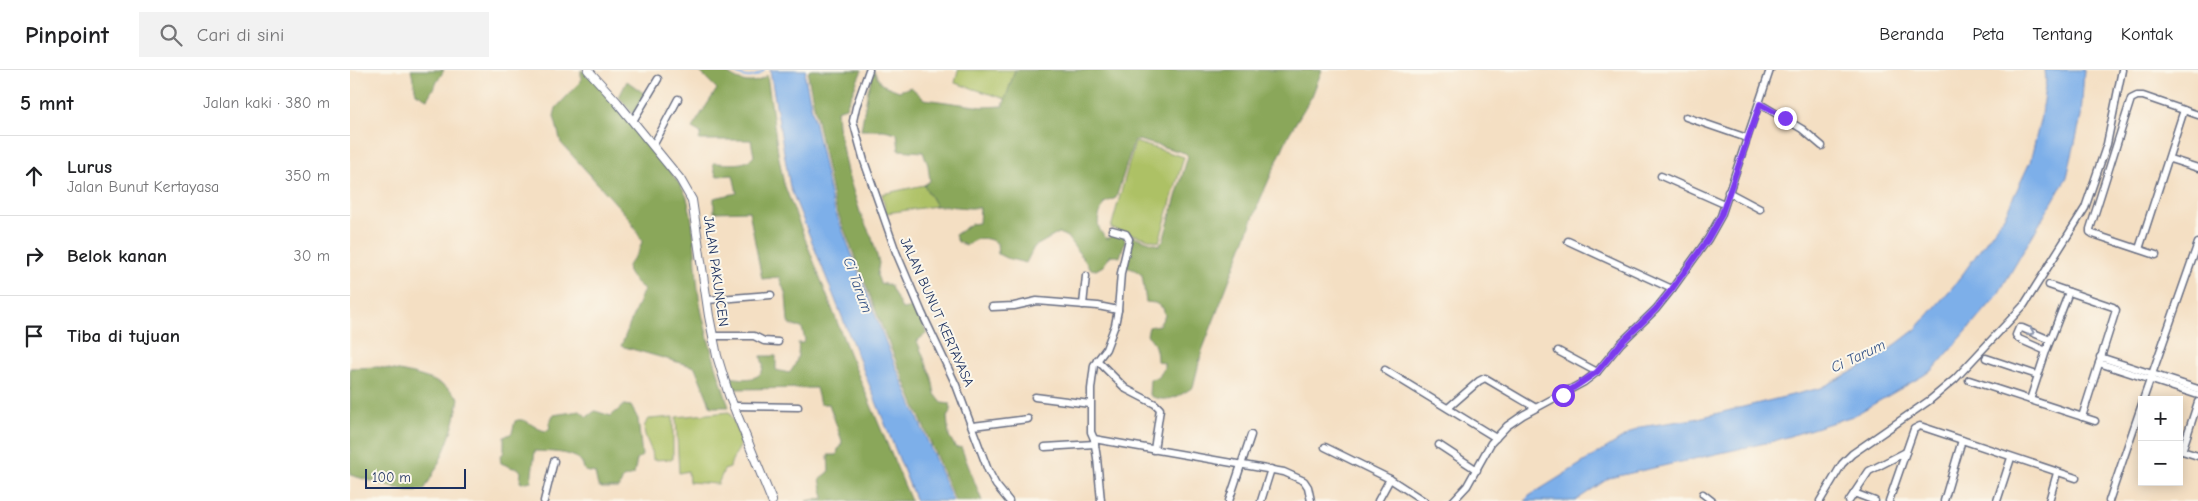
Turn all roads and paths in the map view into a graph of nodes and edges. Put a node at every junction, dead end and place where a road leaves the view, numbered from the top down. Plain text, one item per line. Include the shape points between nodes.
1 (588, 70) edge
2 (869, 70) edge
3 (1770, 70) edge
4 (2122, 70) edge
5 (658, 79) dead end
6 (678, 99) dead end
7 (1760, 104) junction
8 (2184, 110) junction
9 (2198, 115) edge
10 (1686, 117) dead end
11 (633, 121) junction
12 (1747, 138) junction
13 (653, 146) junction
14 (1822, 146) dead end
15 (2170, 159) junction
16 (2198, 168) edge
17 (1661, 176) dead end
18 (1728, 192) junction
19 (1724, 204) junction
20 (1760, 209) dead end
21 (1112, 230) dead end
22 (1568, 241) dead end
23 (2198, 242) edge
24 (2139, 249) junction
25 (2156, 255) dead end
26 (1086, 276) dead end
27 (2049, 285) dead end
28 (1672, 289) junction
29 (2069, 292) junction
30 (771, 296) dead end
31 (707, 300) junction
32 (1084, 304) junction
33 (992, 307) dead end
34 (1118, 310) junction
35 (712, 336) junction
36 (2050, 340) junction
37 (778, 342) dead end
38 (1558, 351) dead end
39 (2046, 351) junction
40 (1986, 358) dead end
41 (1098, 360) junction
42 (2099, 360) junction
43 (1384, 370) dead end
44 (1597, 372) junction
45 (2037, 376) junction
46 (2151, 376) junction
47 (1969, 380) dead end
48 (2198, 389) edge
49 (2198, 395) edge
50 (2144, 396) edge
51 (1036, 397) dead end
52 (2030, 400) junction
53 (2198, 402) edge
54 (1090, 404) junction
55 (734, 406) junction
56 (798, 407) dead end
57 (1448, 408) junction
58 (1536, 408) junction
59 (2082, 416) junction
60 (2138, 416) edge
61 (1028, 419) dead end
62 (2095, 421) dead end
63 (973, 426) junction
64 (1252, 435) dead end
65 (1496, 438) junction
66 (1962, 440) junction
67 (1095, 442) junction
68 (2183, 444) edge
69 (1438, 445) dead end
70 (1325, 447) dead end
71 (1045, 448) dead end
72 (1154, 450) junction
73 (2183, 451) edge
74 (1906, 452) junction
75 (2198, 456) edge
76 (2011, 458) junction
77 (554, 461) dead end
78 (1240, 464) junction
79 (1271, 469) junction
80 (1477, 470) junction
81 (2057, 473) junction
82 (2076, 478) dead end
83 (1390, 479) junction
84 (1854, 493) junction
85 (1703, 494) dead end
86 (544, 501) edge
87 (772, 501) edge
88 (1009, 501) edge
89 (1101, 501) edge
90 (1229, 501) edge
91 (1261, 501) edge
92 (1310, 501) edge
93 (1378, 501) edge
94 (1424, 501) edge
95 (1452, 501) edge
96 (1712, 501) edge
97 (1820, 501) edge
98 (1849, 501) edge
99 (1875, 501) edge
100 (1889, 501) edge
101 (1944, 501) edge
102 (1997, 501) edge
103 (2049, 501) edge
104 (2109, 501) edge

1 - 11 street, JALAN PAKUNCEN
2 - 63 street, JALAN BUNUT KERTAYASA via 853,121 864,161 896,252
3 - 7 street
4 - 97 street via 2107,144 2085,208 2024,305 1955,379 1852,454 1842,464
5 - 11 street
6 - 13 street
7 - 12 street
7 - 14 street via 1802,129
8 - 9 street
8 - 15 street
8 - 24 street via 2143,96 2131,99 2090,232
10 - 12 street
11 - 13 street, JALAN PAKUNCEN
12 - 18 street
13 - 31 street, JALAN PAKUNCEN via 685,184 692,200
15 - 16 street
15 - 24 street
17 - 19 street
18 - 19 street
18 - 20 street
19 - 28 street via 1708,239
21 - 34 street via 1126,234 1129,239 1120,279
22 - 28 street
23 - 46 street
24 - 25 street
26 - 32 street
27 - 29 street
28 - 44 street
29 - 36 street
29 - 42 street via 2116,310
30 - 31 street
31 - 35 street, JALAN PAKUNCEN
32 - 33 street via 1037,301
32 - 34 street
34 - 41 street via 1110,340
35 - 37 street via 754,336
35 - 55 street, JALAN PAKUNCEN
36 - 39 street
39 -> 36 street via 2017,338 2017,331 2022,328
38 - 44 street
39 - 45 street
40 - 45 street
41 - 54 street via 1092,375
41 - 72 street via 1126,390 1160,409
42 - 46 street
42 - 59 street
43 - 57 street
44 - 58 street via 1563,395
45 - 52 street
46 - 48 street
46 - 49 street
46 - 50 street
47 - 52 street
51 - 54 street
52 - 59 street
53 - 68 street
54 - 67 street via 1091,432
55 - 56 street
55 - 87 street, JALAN PAKUNCEN
57 - 58 street via 1485,378
57 - 65 street
58 - 65 street via 1507,426
59 - 62 street
60 - 104 street
61 - 63 street
63 - 88 street, JALAN BUNUT KERTAYASA via 992,478
64 - 78 street
65 - 80 street
66 - 74 street via 1920,426 1914,429
66 - 76 street
66 - 101 street
67 - 71 street
67 - 72 street
67 - 89 street
69 - 80 street
70 - 83 street
72 - 78 street
73 - 75 street
74 - 84 street via 1869,471
74 - 100 street
76 - 81 street
76 - 102 street
77 - 86 street
78 - 79 street
78 - 90 street
79 - 91 street
79 - 92 street via 1304,481
80 - 95 street
81 - 82 street
81 - 103 street
83 - 93 street
83 - 94 street
84 - 98 street
84 - 99 street
85 - 96 street

